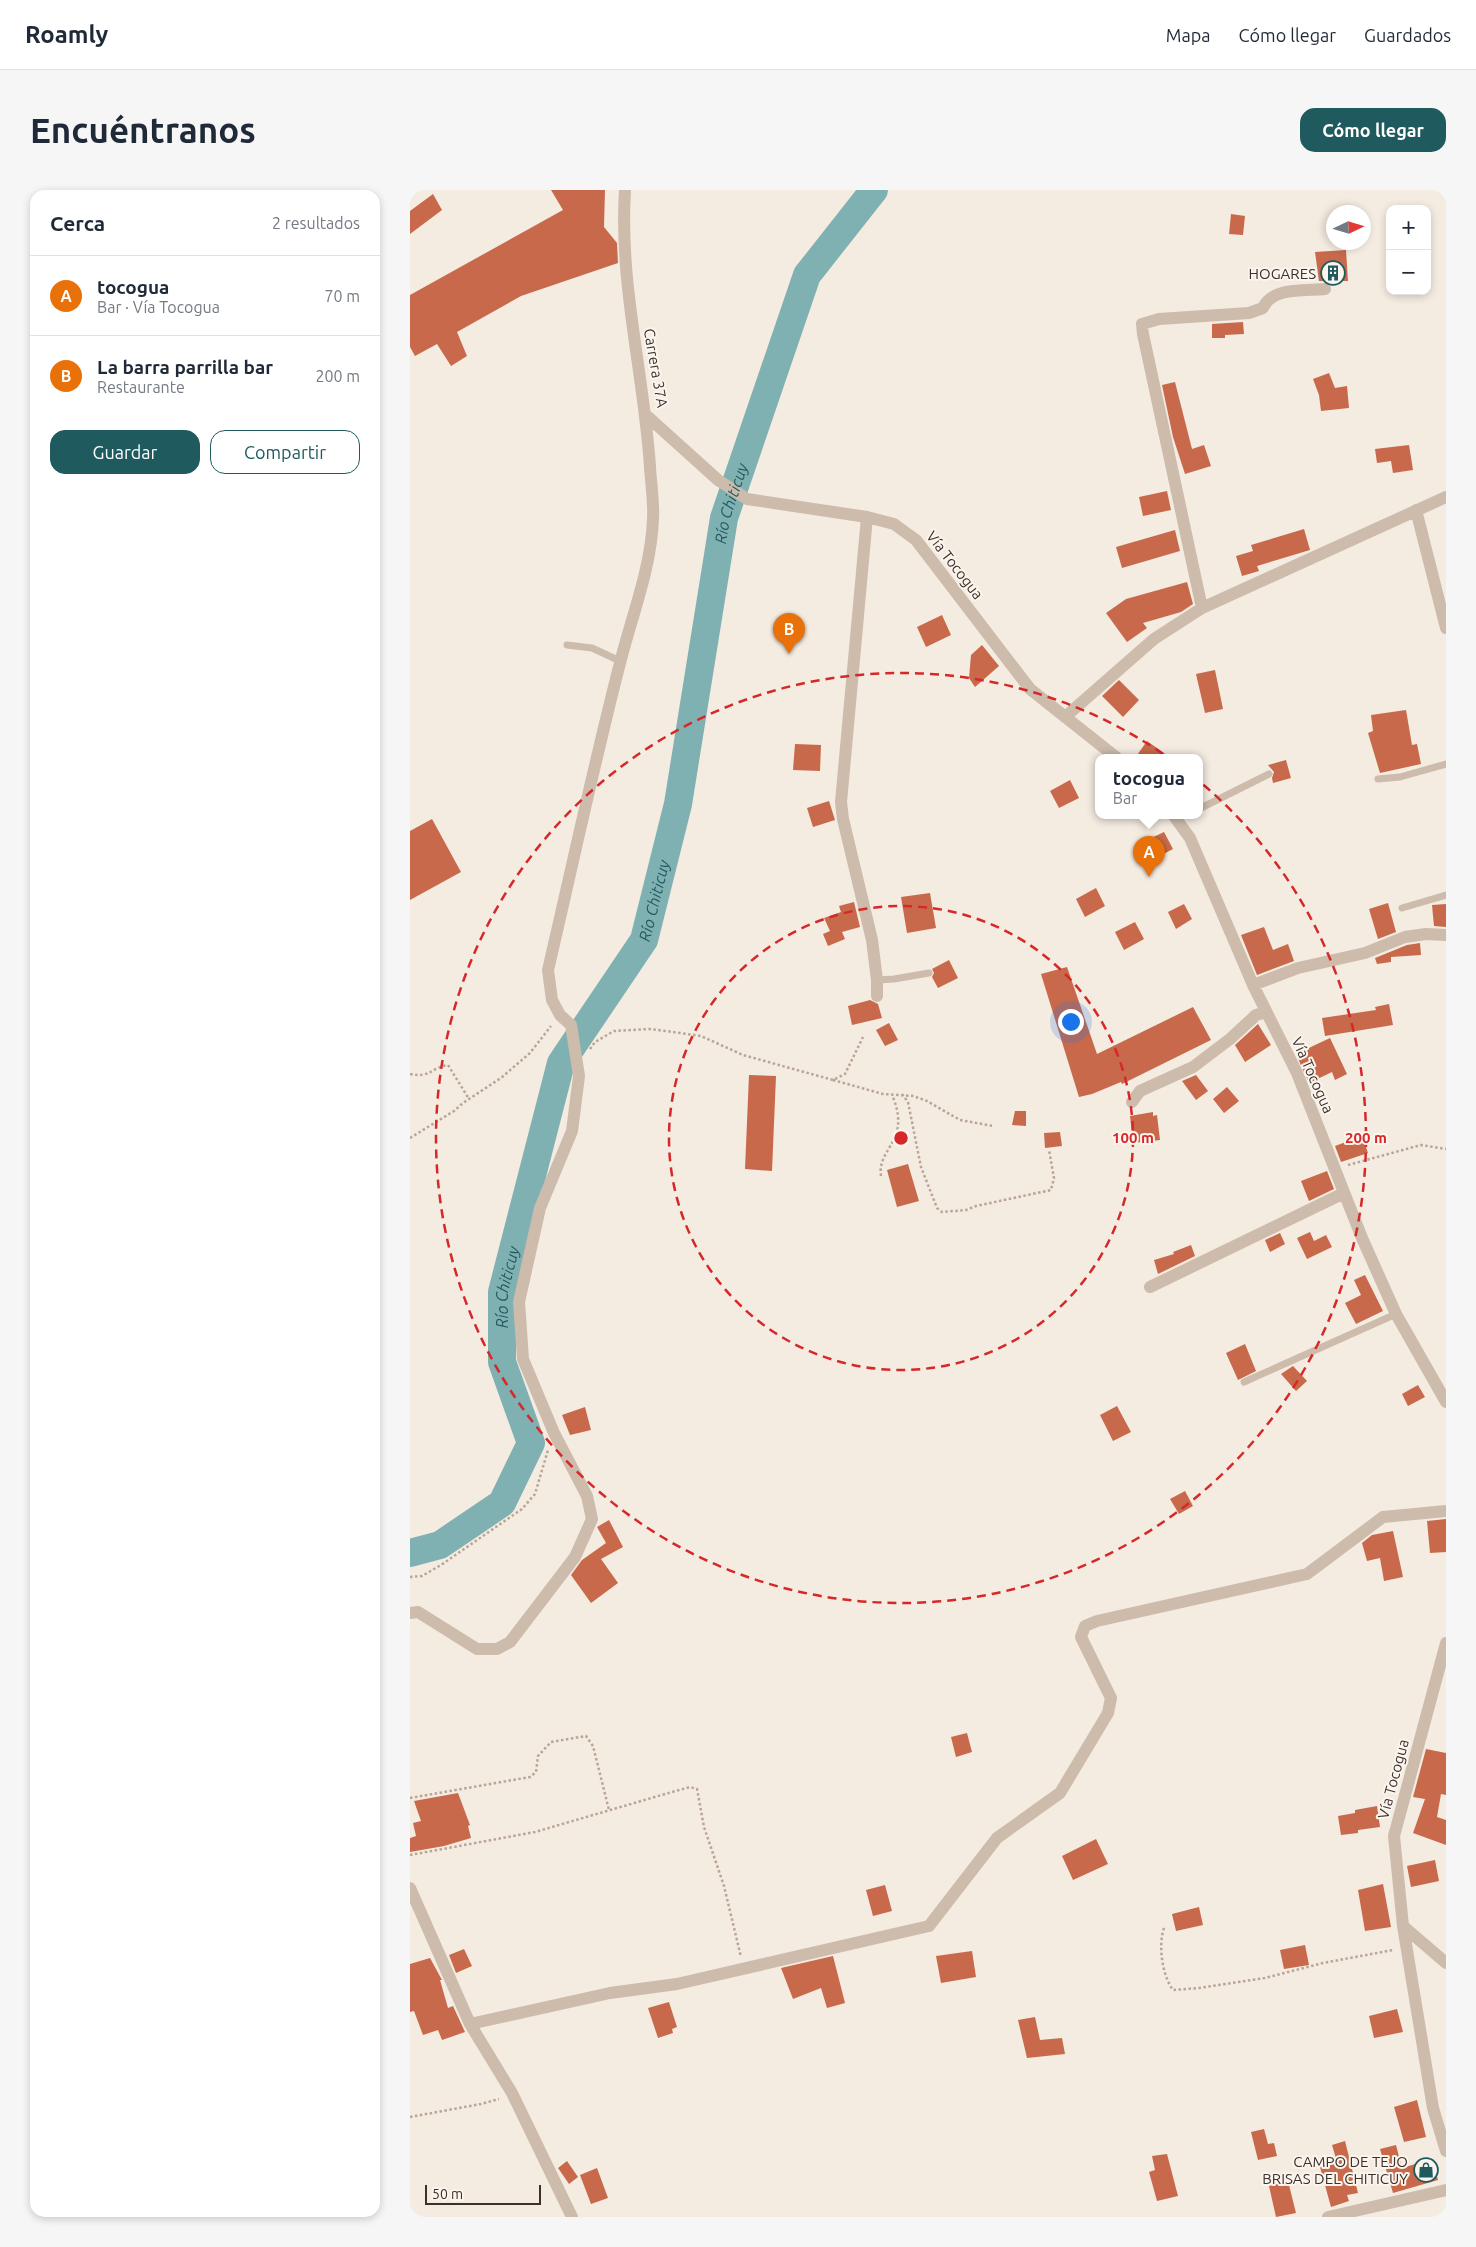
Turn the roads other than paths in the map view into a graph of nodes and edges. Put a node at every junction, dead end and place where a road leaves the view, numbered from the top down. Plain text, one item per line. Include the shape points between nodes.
1 (625, 190) edge
2 (1324, 289) dead end
3 (647, 416) junction
4 (718, 480) joint
5 (1446, 497) edge
6 (1416, 510) junction
7 (867, 517) junction
8 (1202, 608) junction
9 (1446, 628) edge
10 (567, 645) dead end
11 (620, 661) junction
12 (1065, 717) junction
13 (1111, 754) edge
14 (1446, 764) edge
15 (1269, 774) dead end
16 (1378, 779) dead end
17 (1203, 807) edge
18 (1179, 819) edge
19 (1446, 895) edge
20 (1402, 908) dead end
21 (1446, 935) edge
22 (929, 973) dead end
23 (877, 980) junction
24 (1253, 985) junction
25 (877, 996) dead end
26 (1266, 1012) junction
27 (1132, 1102) dead end
28 (1344, 1193) junction
29 (1150, 1287) dead end
30 (1396, 1314) junction
31 (1244, 1382) dead end
32 (1446, 1402) edge
33 (1446, 1511) edge
34 (410, 1613) edge
35 (1446, 1643) edge
36 (410, 1888) edge
37 (414, 1908) edge
38 (1404, 1926) junction
39 (1446, 1963) edge
40 (470, 2024) junction
41 (1446, 2151) edge
42 (1446, 2190) edge
43 (572, 2217) edge
44 (1328, 2217) edge

1 - 3 street, Carrera 37A via 626,291
2 - 8 street via 1274,294 1266,300 1263,308 1249,313 1142,324
3 - 4 street, Carrera 37A
3 - 11 street via 654,517 652,541 642,589
4 - 7 street, Vía Tocogua via 748,499
5 - 6 street
6 - 8 street
6 - 9 street
7 - 12 street, Vía Tocogua via 894,524 916,540 1030,689
7 - 23 street via 841,802 872,940
8 - 12 street via 1154,639
10 - 11 lane via 592,648
11 - 34 street via 548,970 552,1000 560,1015 571,1025 580,1076 572,1131 540,1208 519,1302 522,1359 587,1496 592,1519 575,1558 510,1642 497,1649 477,1649 418,1612
12 - 13 street, Vía Tocogua
14 - 16 lane via 1400,777
15 - 17 lane
18 - 24 street, Vía Tocogua
19 - 20 lane
21 - 24 street via 1405,938 1365,953 1298,968
22 - 23 lane
23 - 25 street
24 - 26 street, Vía Tocogua
26 - 27 street via 1256,1016 1194,1066 1140,1091
26 - 28 street, Vía Tocogua via 1297,1074
28 - 29 street
28 - 30 street, Vía Tocogua
30 - 31 lane
30 - 32 street, Vía Tocogua
33 - 40 street via 1383,1518 1307,1574 1096,1620 1084,1626 1081,1637 1111,1698 1108,1713 1060,1793 997,1838 929,1926 677,1984 610,1993
35 - 38 street, Vía Tocogua via 1394,1836
36 - 37 street
37 - 40 street
38 - 39 street
38 - 41 street, Vía Tocogua via 1433,2108
40 - 43 street via 512,2093
42 - 44 street

